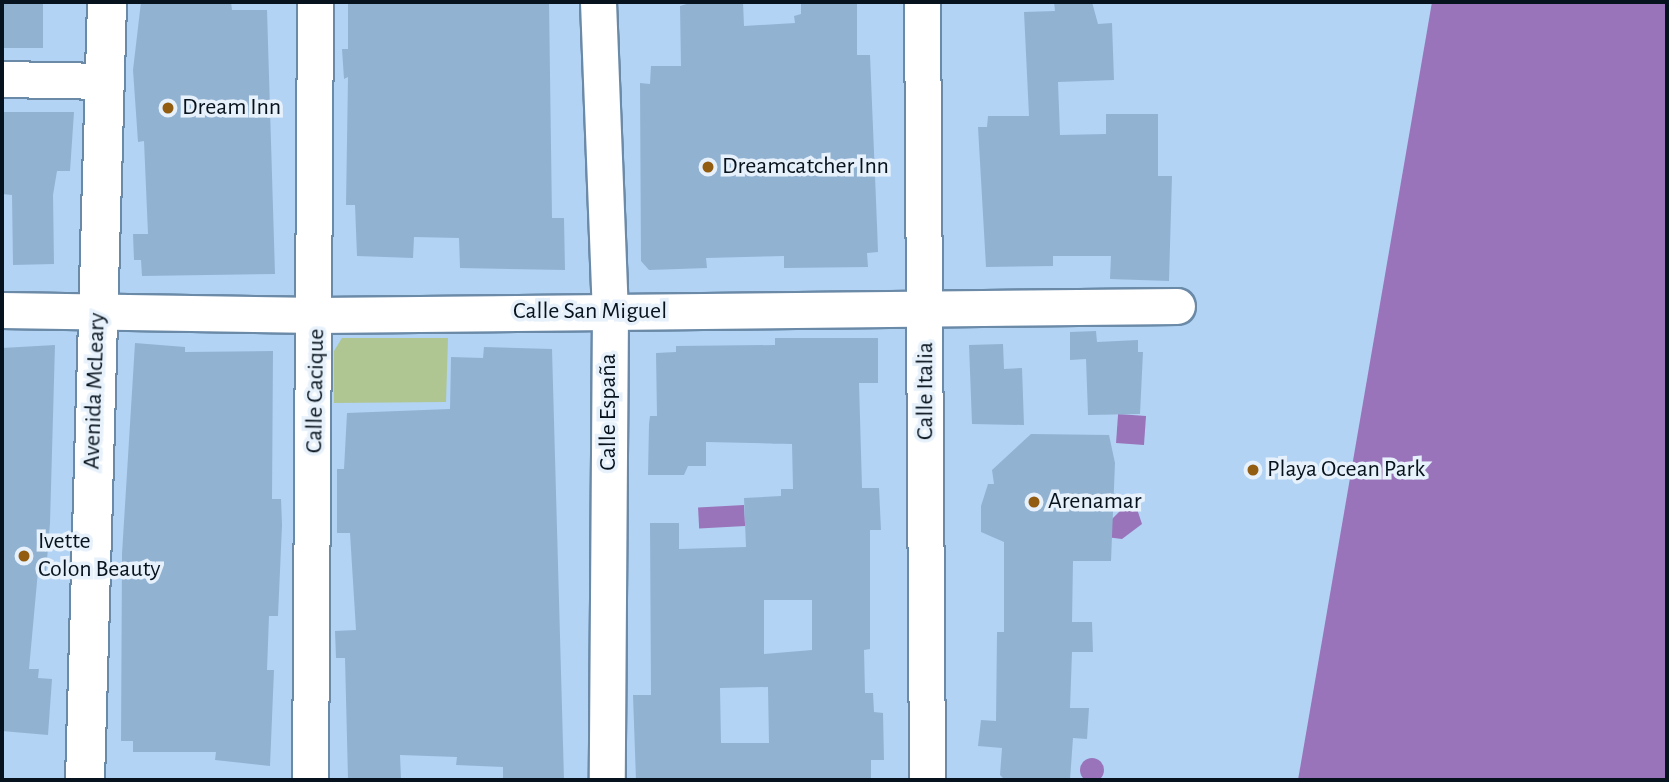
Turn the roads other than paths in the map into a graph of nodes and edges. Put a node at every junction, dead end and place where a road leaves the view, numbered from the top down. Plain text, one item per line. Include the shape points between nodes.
1 (107, 2) edge
2 (315, 2) edge
3 (598, 2) edge
4 (922, 2) edge
5 (2, 79) edge
6 (104, 81) junction
7 (1177, 306) dead end
8 (2, 310) edge
9 (926, 311) junction
10 (97, 312) junction
11 (610, 312) junction
12 (317, 315) junction
13 (85, 780) edge
14 (310, 780) edge
15 (607, 780) edge
16 (927, 780) edge

1 - 6 street, Avenida McLeary
2 - 12 street, Calle Cacique
3 - 11 street, Calle España
4 - 9 street, Calle Italia
5 - 6 street
6 - 10 street, Avenida McLeary
7 - 9 street, Calle San Miguel
8 - 10 street, Calle San Miguel
9 - 11 street, Calle San Miguel
9 - 16 street, Calle Italia
10 - 12 street, Calle San Miguel
10 - 13 street, Avenida McLeary
11 - 12 street, Calle San Miguel
11 - 15 street, Calle España
12 - 14 street, Calle Cacique

